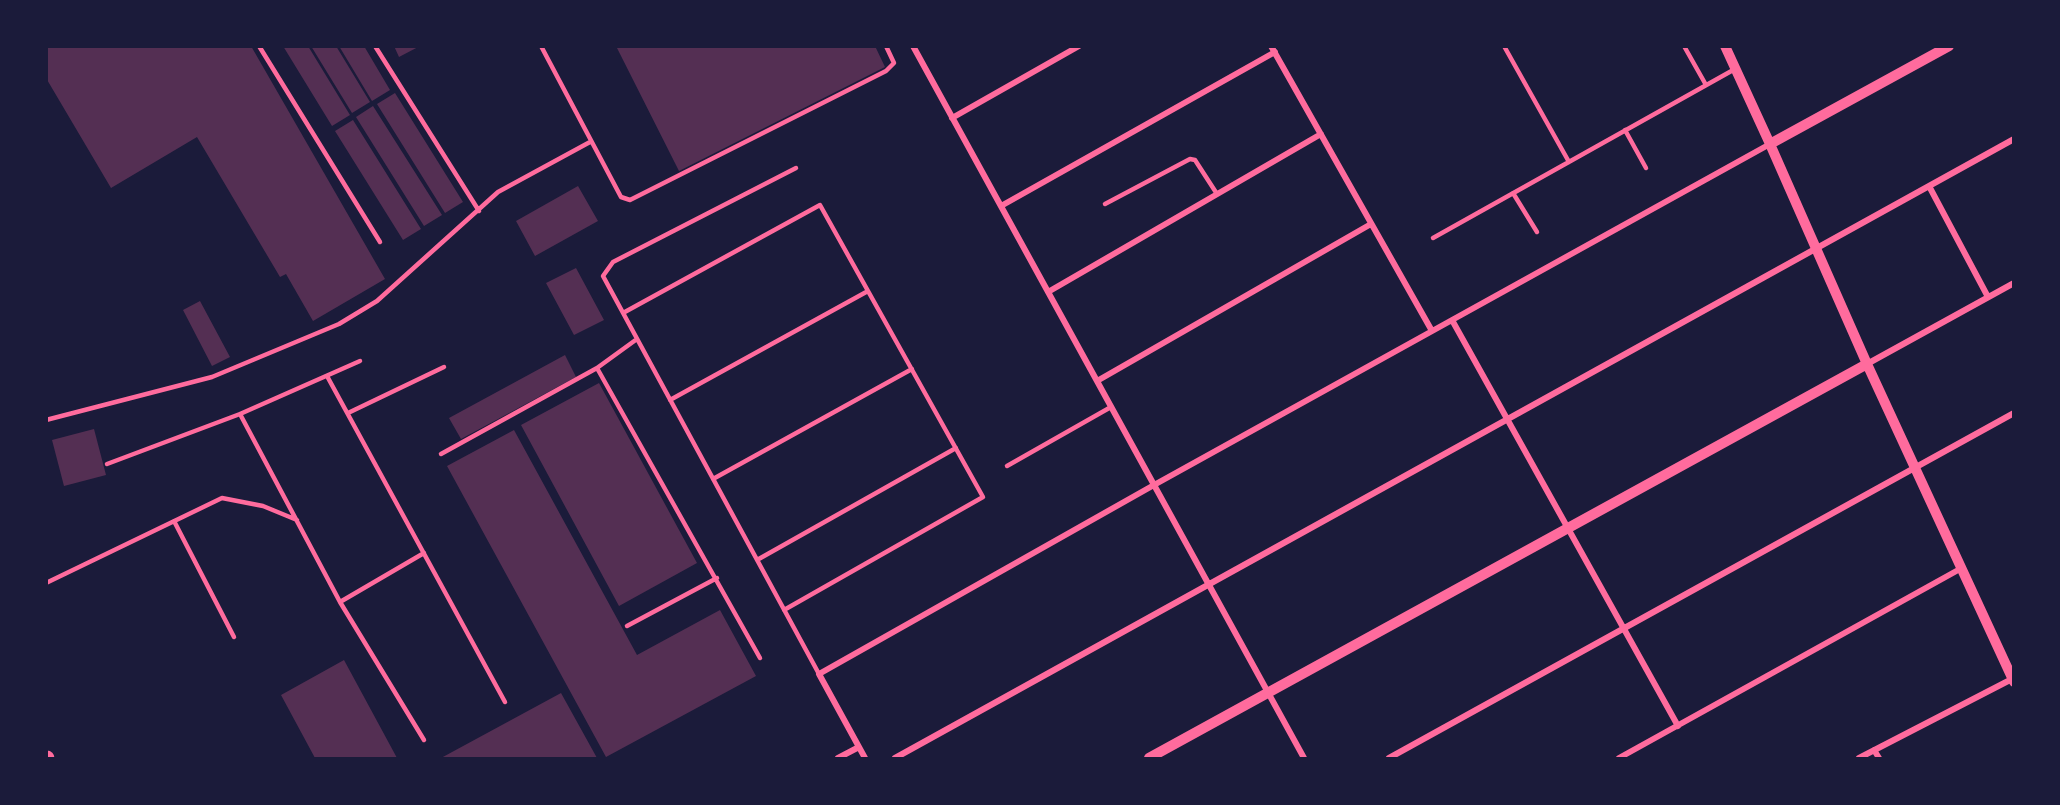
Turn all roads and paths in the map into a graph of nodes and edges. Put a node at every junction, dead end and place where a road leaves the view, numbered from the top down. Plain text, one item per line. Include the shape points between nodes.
1 (259, 46) edge
2 (375, 46) edge
3 (541, 46) edge
4 (886, 46) edge
5 (913, 46) edge
6 (1079, 46) edge
7 (1504, 46) edge
8 (1684, 46) edge
9 (1725, 46) edge
10 (1949, 46) edge
11 (1273, 49) edge
12 (1736, 69) junction
13 (1706, 85) junction
14 (952, 118) junction
15 (1625, 130) junction
16 (1321, 134) junction
17 (2013, 140) edge
18 (590, 142) junction
19 (1770, 144) junction
20 (1569, 162) junction
21 (796, 168) dead end
22 (1646, 168) dead end
23 (1929, 186) junction
24 (1513, 193) junction
25 (1217, 194) junction
26 (1105, 204) dead end
27 (1001, 206) junction
28 (479, 211) junction
29 (1371, 224) junction
30 (1537, 232) dead end
31 (1433, 238) dead end
32 (380, 242) dead end
33 (1816, 249) junction
34 (2013, 283) edge
35 (867, 291) junction
36 (1048, 292) junction
37 (1988, 297) junction
38 (623, 313) junction
39 (1452, 320) junction
40 (1432, 331) junction
41 (637, 339) junction
42 (360, 361) dead end
43 (1867, 364) junction
44 (444, 367) dead end
45 (597, 368) junction
46 (912, 369) junction
47 (327, 376) junction
48 (1097, 381) junction
49 (670, 400) junction
50 (1111, 407) junction
51 (348, 413) junction
52 (2013, 413) edge
53 (240, 414) junction
54 (1507, 419) junction
55 (46, 420) edge
56 (956, 448) junction
57 (441, 454) dead end
58 (107, 464) dead end
59 (1008, 466) dead end
60 (1914, 468) junction
61 (713, 479) junction
62 (1154, 485) junction
63 (174, 521) junction
64 (298, 521) junction
65 (1568, 528) junction
66 (424, 553) junction
67 (757, 560) junction
68 (1960, 569) junction
69 (717, 578) junction
70 (46, 583) edge
71 (1208, 585) junction
72 (340, 602) junction
73 (784, 610) junction
74 (627, 626) dead end
75 (1624, 628) junction
76 (234, 637) dead end
77 (760, 658) dead end
78 (819, 674) junction
79 (2013, 680) edge
80 (1268, 693) junction
81 (505, 702) dead end
82 (1678, 726) junction
83 (424, 740) dead end
84 (859, 747) junction
85 (1874, 750) junction
86 (838, 759) edge
87 (865, 759) edge
88 (895, 759) edge
89 (1149, 759) edge
90 (1304, 759) edge
91 (1389, 759) edge
92 (1620, 759) edge
93 (1859, 759) edge
94 (1879, 759) edge

1 - 32 lane
2 - 28 lane
3 - 18 lane
4 - 18 lane via 894,63 886,71 630,200 621,197
5 - 14 street
6 - 14 street
7 - 20 lane
8 - 13 lane
9 - 12 street
10 - 19 street
11 - 16 street
11 - 27 street
12 - 13 lane
12 - 19 street
13 - 15 lane
14 - 27 street
15 - 20 lane
15 - 22 lane
16 - 25 street
16 - 29 street
17 - 23 street
18 - 28 lane via 498,192
19 - 33 street
19 - 39 street
20 - 24 lane
21 - 38 lane via 613,262 603,276
23 - 33 street
23 - 37 street
24 - 30 lane
24 - 31 lane
25 - 26 lane via 1195,160 1190,159
25 - 36 street
27 - 36 street
28 - 55 lane via 377,301 339,324 212,377
29 - 40 street
29 - 48 street
33 - 43 street
33 - 54 street
34 - 37 street
35 - 38 lane via 820,205
35 - 46 lane
35 - 49 lane
36 - 48 street
37 - 43 street
38 - 41 lane
39 - 40 street
39 - 54 street
40 - 62 street
41 - 45 lane
41 - 49 lane
42 - 47 lane
43 - 60 street
43 - 65 street
44 - 51 lane
45 - 57 lane
45 - 69 lane
46 - 56 lane
46 - 61 lane
47 - 51 lane
47 - 53 lane
48 - 50 street
49 - 61 lane
50 - 59 lane
50 - 62 street
51 - 66 lane
52 - 60 street
53 - 58 lane
53 - 64 lane
54 - 65 street
54 - 71 street
56 - 67 lane
56 - 73 lane via 983,497
60 - 68 street
60 - 75 street
61 - 67 lane
62 - 71 street
62 - 78 street
63 - 64 lane via 222,498 263,506
63 - 70 lane
63 - 76 lane
64 - 72 lane
65 - 75 street
65 - 80 street
66 - 72 lane
66 - 81 lane
67 - 73 lane
68 - 79 street
68 - 82 street
69 - 74 lane
69 - 77 lane
71 - 80 street
71 - 88 street
72 - 83 lane
73 - 78 lane
75 - 82 street
75 - 91 street
78 - 84 street
79 - 85 street
80 - 89 street
80 - 90 street
82 - 92 street
84 - 86 street
84 - 87 street
85 - 93 street
85 - 94 street

